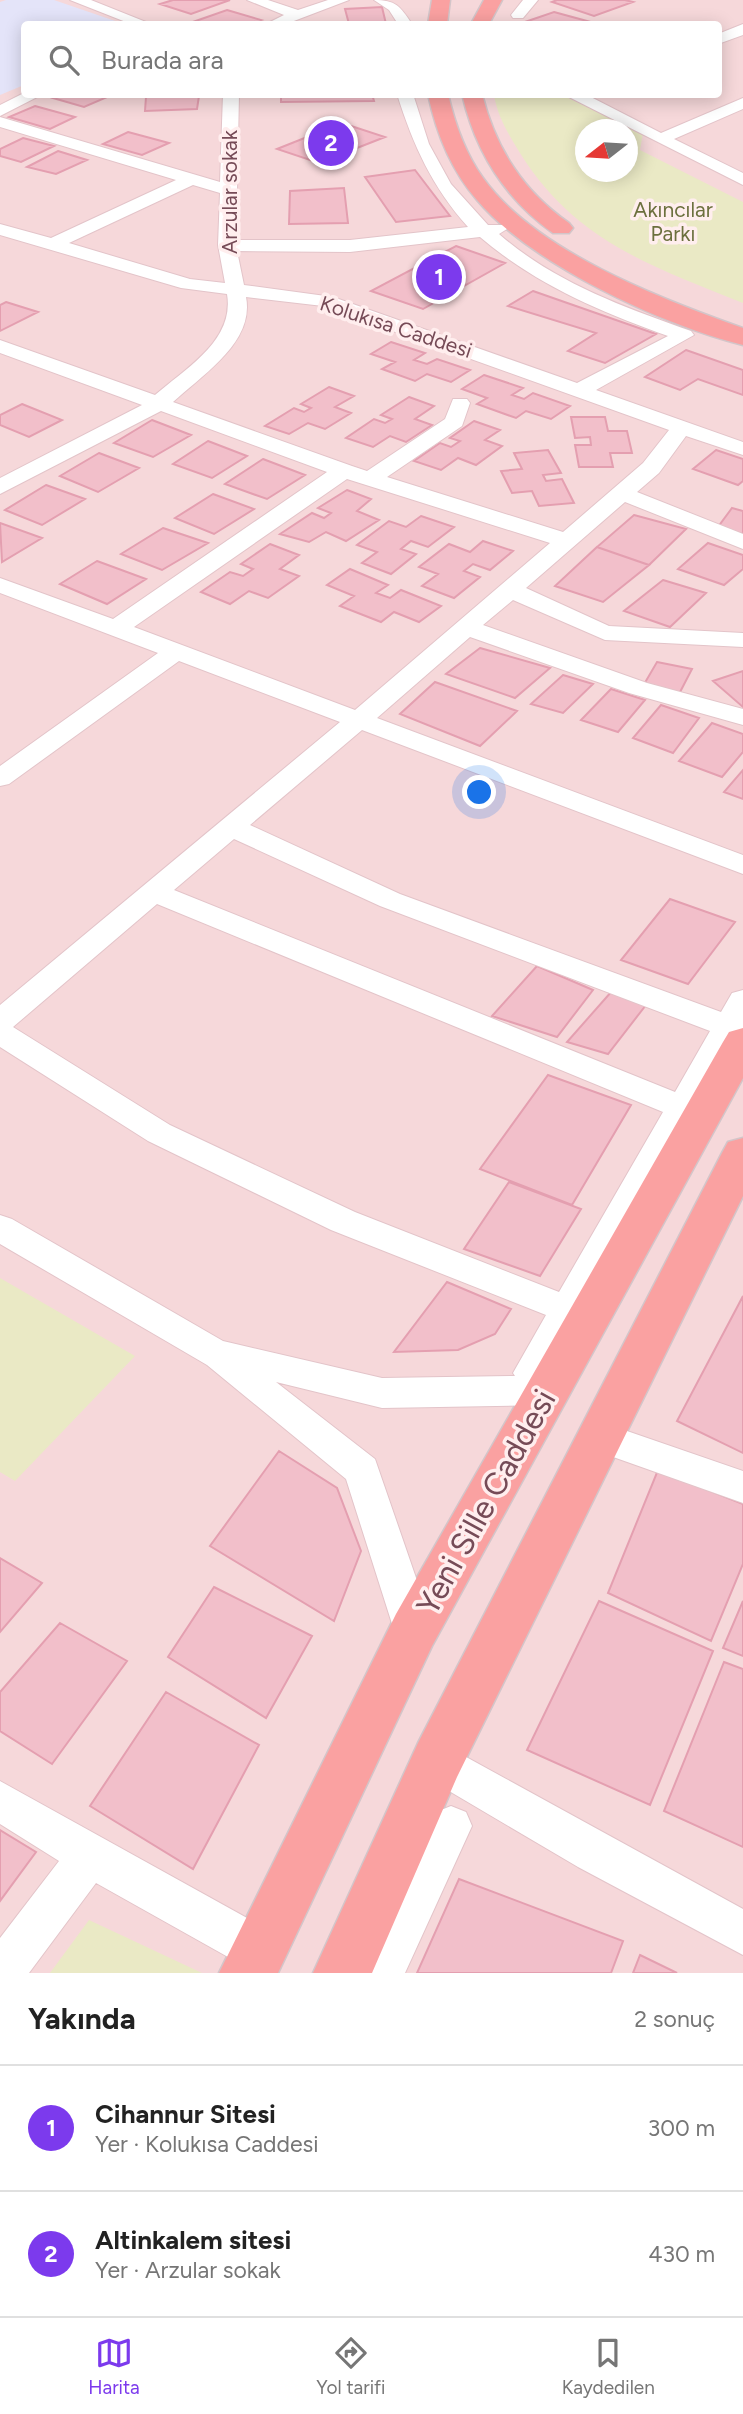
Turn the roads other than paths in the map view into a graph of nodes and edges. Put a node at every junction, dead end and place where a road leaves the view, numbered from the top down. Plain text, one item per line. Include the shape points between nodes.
1 (78, 0) edge
2 (254, 0) edge
3 (342, 0) edge
4 (381, 0) edge
5 (441, 0) edge
6 (493, 0) edge
7 (531, 0) edge
8 (297, 15) junction
9 (518, 15) dead end
10 (136, 21) edge
11 (281, 21) edge
12 (403, 21) edge
13 (438, 21) edge
14 (482, 21) edge
15 (741, 32) edge
16 (722, 39) edge
17 (27, 98) edge
18 (232, 98) edge
19 (406, 98) edge
20 (439, 98) edge
21 (473, 98) edge
22 (582, 98) edge
23 (743, 103) edge
24 (0, 111) edge
25 (0, 122) edge
26 (661, 139) junction
27 (192, 179) junction
28 (743, 179) edge
29 (228, 190) junction
30 (522, 227) junction
31 (0, 229) edge
32 (483, 232) junction
33 (579, 239) dead end
34 (51, 245) junction
35 (227, 245) junction
36 (602, 253) dead end
37 (648, 276) dead end
38 (235, 288) junction
39 (743, 337) edge
40 (0, 346) edge
41 (580, 390) junction
42 (460, 402) dead end
43 (157, 405) junction
44 (681, 429) junction
45 (743, 449) edge
46 (344, 471) junction
47 (370, 480) junction
48 (0, 487) edge
49 (621, 493) junction
50 (564, 540) junction
51 (743, 542) edge
52 (0, 585) edge
53 (509, 589) junction
54 (466, 627) junction
55 (116, 629) junction
56 (743, 640) edge
57 (176, 652) junction
58 (743, 717) edge
59 (360, 719) junction
60 (0, 778) edge
61 (231, 827) junction
62 (743, 865) edge
63 (154, 892) junction
64 (743, 1000) edge
65 (0, 1021) edge
66 (743, 1032) edge
67 (0, 1033) edge
68 (743, 1042) edge
69 (702, 1115) junction
70 (741, 1160) edge
71 (0, 1228) edge
72 (590, 1318) junction
73 (214, 1353) junction
74 (540, 1382) junction
75 (598, 1436) junction
76 (743, 1487) edge
77 (414, 1630) junction
78 (437, 1761) junction
79 (0, 1801) edge
80 (450, 1826) dead end
81 (90, 1856) junction
82 (743, 1933) edge
83 (254, 1961) edge
84 (1, 1973) edge
85 (342, 1973) edge
86 (382, 1973) edge

1 - 10 street
2 - 8 street
3 - 8 street
4 - 12 street via 394,7
5 - 13 main road
6 - 14 main road
7 - 9 street
8 - 11 street
15 - 16 street
17 - 24 street
18 - 29 street, Arzular sokak
19 - 32 street via 411,124 432,168
20 - 30 main road via 450,137 468,172 496,207
21 - 33 main road via 480,129 513,181 550,222
22 - 26 street
23 - 26 street
25 - 27 street
26 - 28 street
27 - 29 street
27 - 34 street
29 - 35 street, Arzular sokak
30 - 32 street
30 - 39 main road via 570,260 633,293
31 - 34 street, Kolukısa Caddesi
32 - 35 street via 350,246
32 - 41 street via 512,258 590,300 684,335
34 - 38 street, Kolukısa Caddesi via 188,284
35 - 38 street, Arzular sokak
36 - 37 main road
38 - 41 street, Kolukısa Caddesi via 326,301
38 - 43 street, Arzular sokak via 240,313 224,345
40 - 43 street
41 - 44 street, Kolukısa Caddesi
42 - 47 street via 454,422
43 - 46 street
43 - 48 street, Arzular sokak
44 - 45 street, Kolukısa Caddesi
44 - 49 street via 651,468
46 - 47 street
46 - 55 street
47 - 50 street
49 - 50 street
49 - 51 street
50 - 53 street
52 - 55 street
53 - 54 street
53 - 56 street via 605,633
54 - 58 street via 638,688
54 - 59 street
55 - 57 street
57 - 59 street
57 - 60 street
59 - 61 street
59 - 62 street
61 - 63 street
61 - 66 street via 390,900
63 - 65 street
63 - 69 street
64 - 74 street
67 - 72 street via 159,1133 343,1221
68 - 69 main road, Yeni Sille Caddesi
69 - 72 main road, Yeni Sille Caddesi
70 - 75 main road
71 - 73 street
72 - 74 main road, Yeni Sille Caddesi
73 - 74 street via 382,1392
73 - 77 street via 362,1470
74 - 77 main road, Yeni Sille Caddesi
75 - 76 street
75 - 78 main road
77 - 83 main road, Yeni Sille Caddesi
78 - 82 street
78 - 85 main road
79 - 81 street
80 - 86 street
81 - 83 street
81 - 84 street

